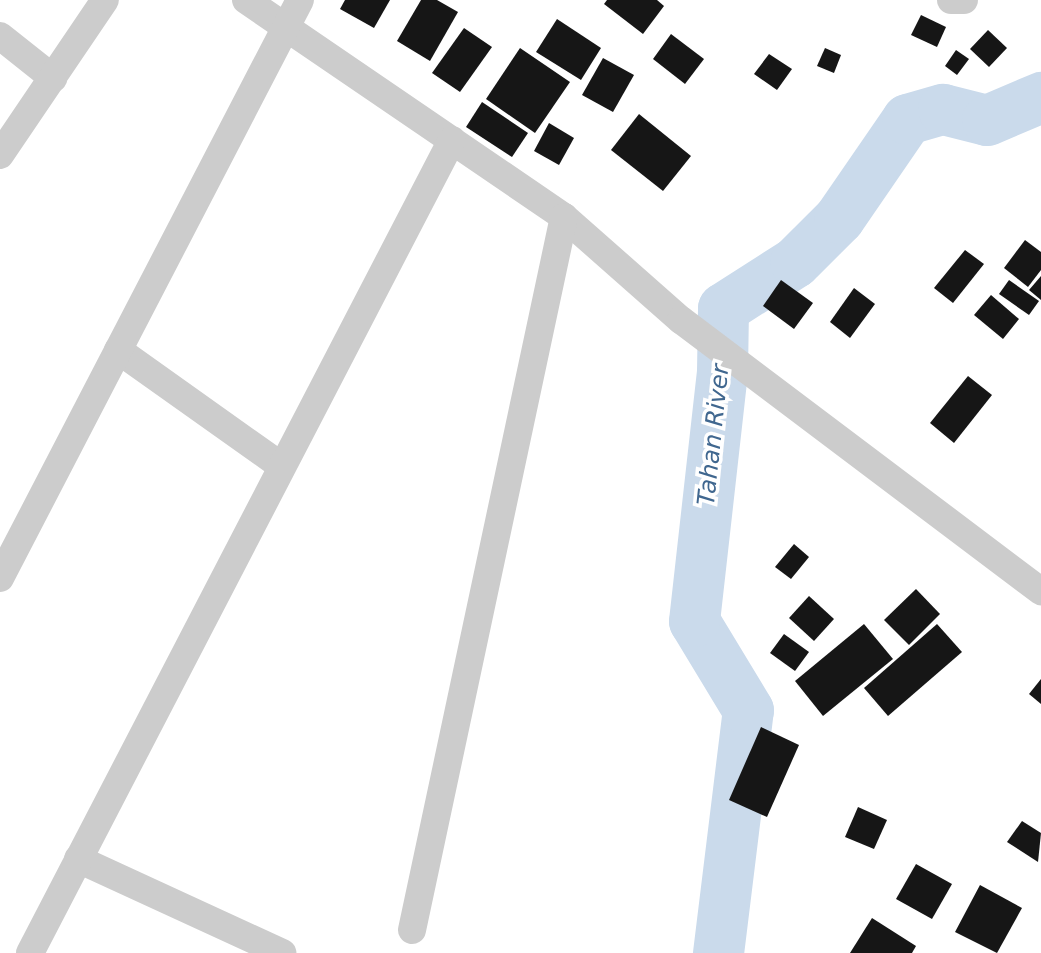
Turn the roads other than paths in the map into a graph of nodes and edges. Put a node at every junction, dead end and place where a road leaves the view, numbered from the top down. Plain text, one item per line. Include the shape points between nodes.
1 (105, 0) edge
2 (246, 0) edge
3 (300, 0) edge
4 (951, 0) edge
5 (964, 0) edge
6 (283, 25) junction
7 (0, 36) edge
8 (53, 78) junction
9 (452, 140) junction
10 (0, 155) edge
11 (564, 217) junction
12 (118, 350) junction
13 (280, 465) junction
14 (0, 578) edge
15 (1041, 591) edge
16 (78, 859) junction
17 (412, 930) dead end
18 (30, 953) edge
19 (282, 953) edge

1 - 8 street
2 - 6 street
3 - 6 street
4 - 5 street
6 - 9 street
6 - 12 street
7 - 8 street
8 - 10 street
9 - 11 street
9 - 13 street
11 - 15 street via 681,320
11 - 17 street
12 - 13 street
12 - 14 street
13 - 16 street
16 - 18 street
16 - 19 street

